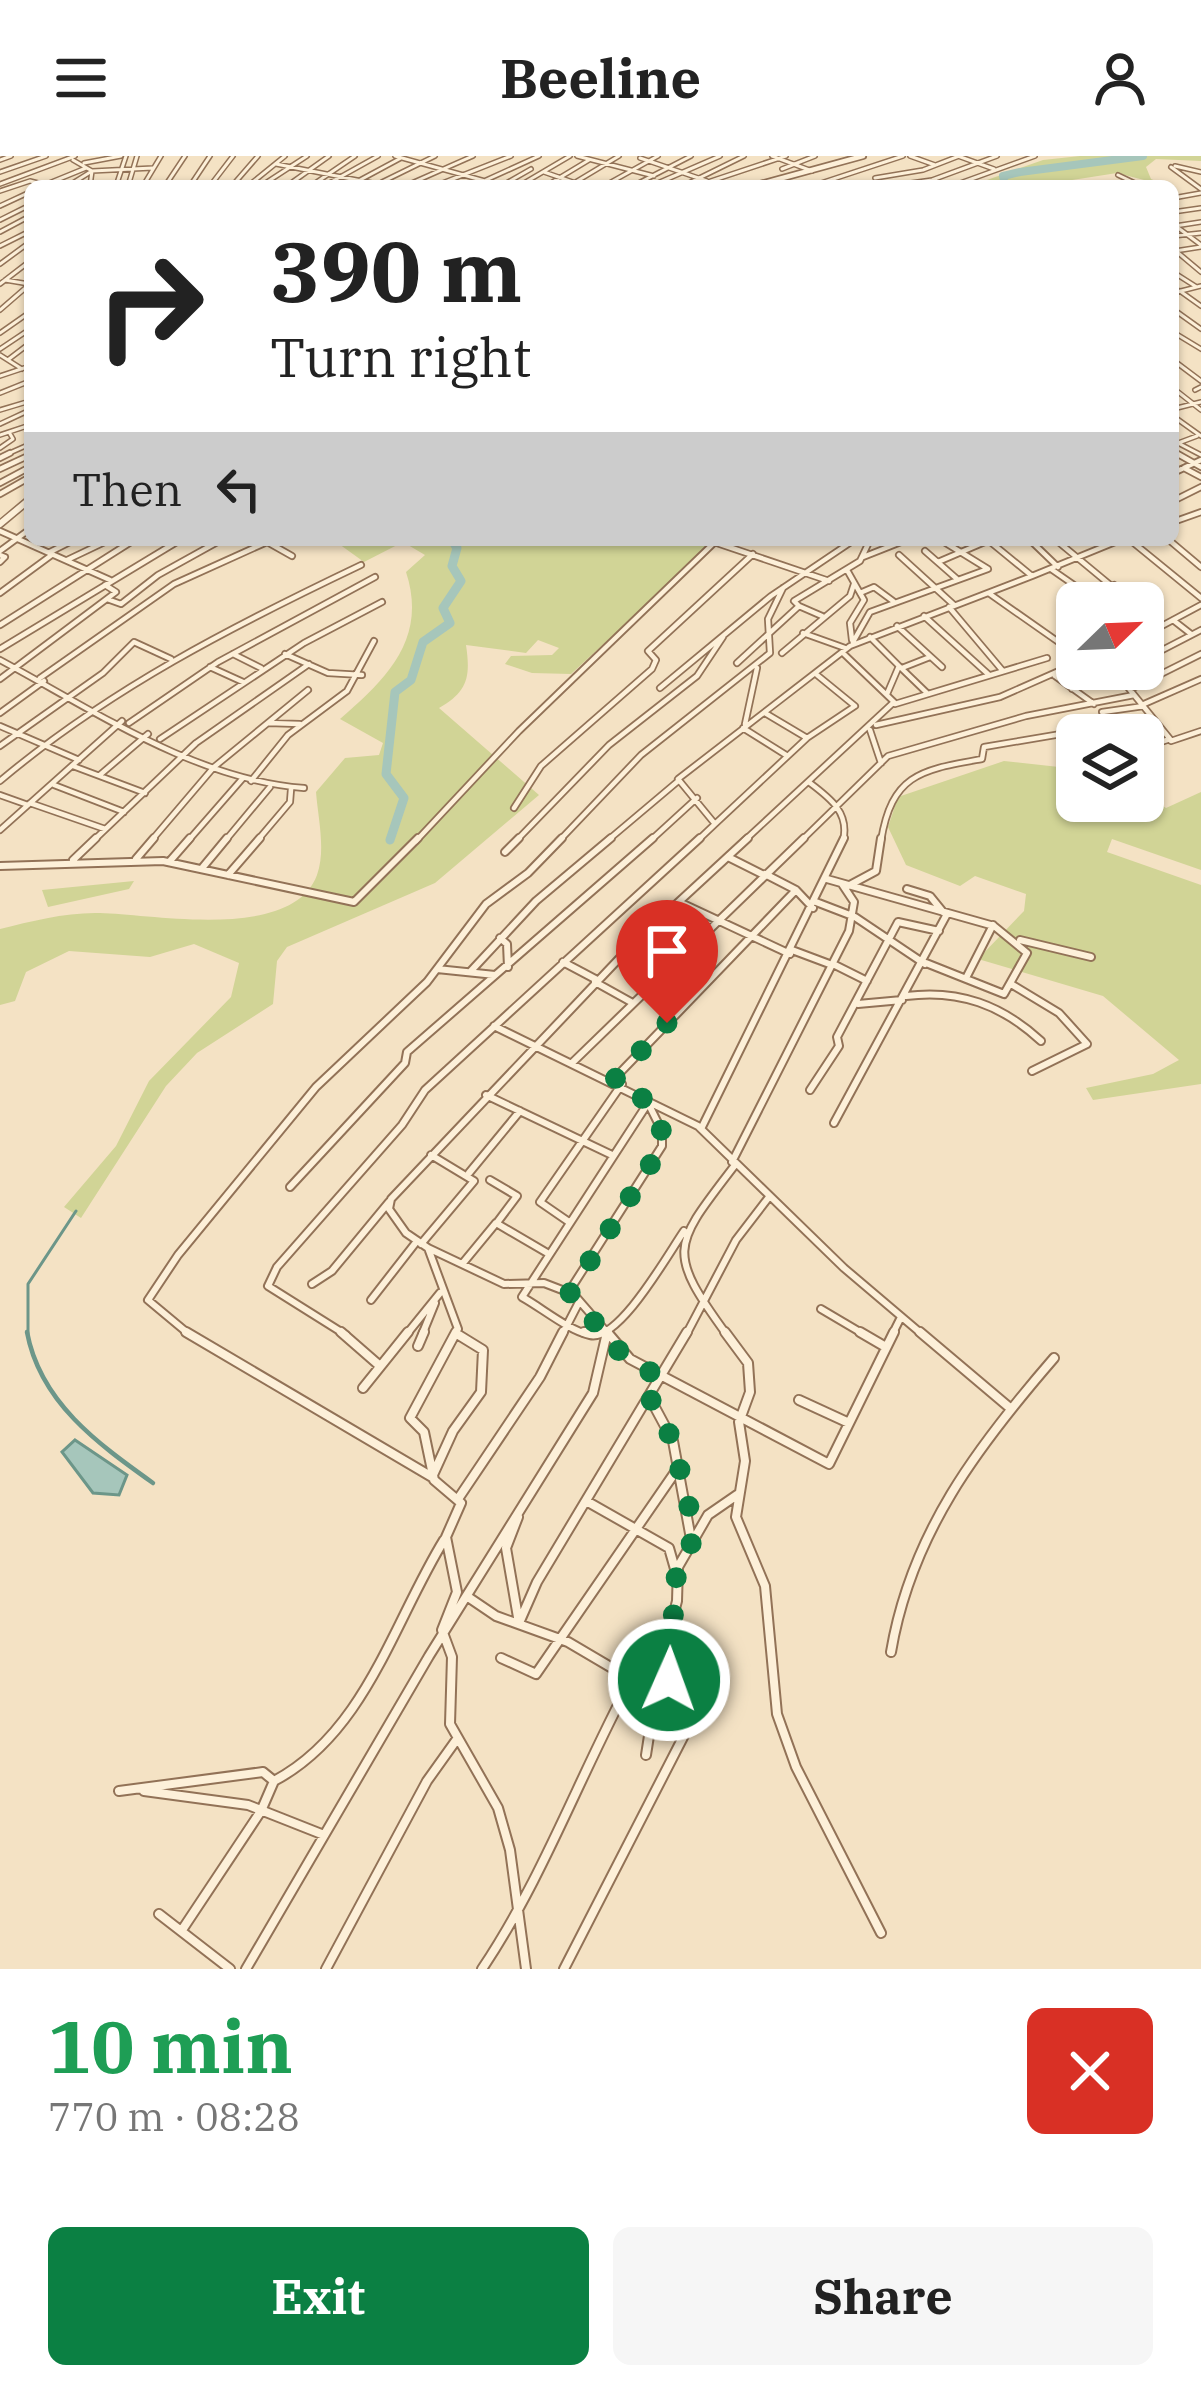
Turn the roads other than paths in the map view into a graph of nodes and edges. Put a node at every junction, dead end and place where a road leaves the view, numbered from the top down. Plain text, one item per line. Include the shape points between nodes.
1 (11, 156) edge
2 (46, 156) edge
3 (124, 156) edge
4 (137, 156) edge
5 (161, 156) edge
6 (233, 156) edge
7 (285, 156) edge
8 (307, 156) edge
9 (328, 156) edge
10 (355, 156) edge
11 (378, 156) edge
12 (400, 156) edge
13 (436, 156) edge
14 (473, 156) edge
15 (511, 156) edge
16 (539, 156) edge
17 (574, 156) edge
18 (619, 156) edge
19 (658, 156) edge
20 (690, 156) edge
21 (720, 156) edge
22 (744, 156) edge
23 (772, 156) edge
24 (815, 156) edge
25 (863, 156) edge
26 (907, 156) edge
27 (937, 156) edge
28 (958, 156) edge
29 (997, 156) edge
30 (1032, 156) edge
31 (72, 157) edge
32 (257, 157) edge
33 (642, 157) edge
34 (592, 158) edge
35 (783, 158) edge
36 (651, 160) junction
37 (926, 161) junction
38 (277, 163) junction
39 (422, 163) junction
40 (978, 163) junction
41 (609, 164) junction
42 (794, 164) junction
43 (938, 164) junction
44 (0, 166) edge
45 (291, 166) junction
46 (86, 167) junction
47 (623, 167) junction
48 (671, 167) junction
49 (153, 168) junction
50 (445, 168) junction
51 (119, 169) junction
52 (132, 169) junction
53 (311, 169) junction
54 (531, 169) dead end
55 (959, 170) junction
56 (998, 170) junction
57 (635, 171) junction
58 (812, 171) junction
59 (331, 172) junction
60 (544, 172) junction
61 (683, 172) junction
62 (464, 174) junction
63 (790, 174) dead end
64 (345, 175) junction
65 (1118, 175) dead end
66 (654, 176) junction
67 (1201, 176) edge
68 (561, 177) junction
69 (698, 177) junction
70 (364, 178) junction
71 (875, 178) dead end
72 (978, 178) junction
73 (56, 180) edge
74 (74, 180) edge
75 (89, 180) edge
76 (117, 180) edge
77 (129, 180) edge
78 (146, 180) edge
79 (215, 180) edge
80 (237, 180) edge
81 (256, 180) edge
82 (270, 180) edge
83 (295, 180) edge
84 (320, 180) edge
85 (335, 180) edge
86 (360, 180) edge
87 (367, 180) edge
88 (386, 180) edge
89 (418, 180) edge
90 (450, 180) edge
91 (482, 180) edge
92 (487, 180) edge
93 (512, 180) edge
94 (530, 180) edge
95 (556, 180) edge
96 (566, 180) edge
97 (579, 180) edge
98 (616, 180) edge
99 (646, 180) edge
100 (665, 180) edge
101 (693, 180) edge
102 (704, 180) edge
103 (719, 180) edge
104 (777, 180) edge
105 (831, 180) edge
106 (916, 180) edge
107 (972, 180) edge
108 (1128, 180) edge
109 (1190, 181) junction
110 (0, 187) edge
111 (1201, 191) edge
112 (1200, 226) edge
113 (1179, 228) edge
114 (1188, 234) junction
115 (1179, 235) edge
116 (1200, 247) edge
117 (24, 289) edge
118 (0, 310) edge
119 (24, 334) edge
120 (22, 350) edge
121 (0, 352) edge
122 (9, 358) junction
123 (22, 369) joint
124 (0, 376) edge
125 (1179, 393) edge
126 (1201, 402) edge
127 (1193, 404) junction
128 (1179, 410) edge
129 (1201, 410) edge
130 (24, 426) edge
131 (9, 432) junction
132 (0, 435) edge
133 (0, 448) edge
134 (1179, 448) edge
135 (1201, 461) edge
136 (3, 464) edge
137 (1193, 464) junction
138 (1184, 468) junction
139 (24, 470) edge
140 (1179, 470) edge
141 (21, 472) junction
142 (24, 474) edge
143 (1201, 477) edge
144 (0, 483) edge
145 (24, 506) edge
146 (0, 528) edge
147 (24, 532) edge
148 (16, 537) junction
149 (24, 539) edge
150 (41, 546) edge
151 (63, 546) edge
152 (96, 546) edge
153 (123, 546) edge
154 (211, 546) edge
155 (259, 546) edge
156 (275, 546) edge
157 (708, 546) edge
158 (728, 546) edge
159 (845, 546) edge
160 (867, 546) edge
161 (888, 546) edge
162 (954, 546) edge
163 (976, 546) edge
164 (996, 546) edge
165 (1035, 546) edge
166 (1063, 546) edge
167 (1100, 546) edge
168 (1106, 546) edge
169 (1137, 546) edge
170 (1176, 546) edge
171 (168, 547) edge
172 (1102, 548) junction
173 (925, 550) dead end
174 (964, 552) junction
175 (51, 553) junction
176 (753, 554) junction
177 (899, 555) dead end
178 (0, 556) edge
179 (292, 556) dead end
180 (863, 556) junction
181 (1078, 558) junction
182 (67, 560) junction
183 (938, 562) junction
184 (361, 565) dead end
185 (1200, 566) edge
186 (83, 568) junction
187 (1054, 568) junction
188 (847, 570) junction
189 (807, 571) junction
190 (375, 577) dead end
191 (1033, 577) junction
192 (957, 579) junction
193 (829, 581) junction
194 (106, 582) junction
195 (1072, 582) edge
196 (1110, 582) edge
197 (854, 584) junction
198 (935, 586) junction
199 (783, 588) junction
200 (0, 592) edge
201 (860, 593) junction
202 (990, 594) junction
203 (131, 595) junction
204 (107, 599) junction
205 (382, 602) dead end
206 (894, 602) junction
207 (1201, 602) edge
208 (146, 605) junction
209 (799, 606) junction
210 (952, 606) junction
211 (822, 616) junction
212 (924, 616) junction
213 (1173, 620) junction
214 (1164, 625) edge
215 (0, 626) edge
216 (897, 626) junction
217 (1201, 630) edge
218 (803, 633) junction
219 (1192, 634) junction
220 (723, 637) junction
221 (870, 637) junction
222 (764, 638) junction
223 (1201, 639) edge
224 (374, 640) dead end
225 (1056, 643) edge
226 (849, 647) junction
227 (0, 649) edge
228 (1164, 649) edge
229 (782, 653) dead end
230 (232, 654) junction
231 (285, 654) junction
232 (1201, 654) edge
233 (930, 657) junction
234 (1047, 658) dead end
235 (0, 659) edge
236 (172, 660) junction
237 (736, 663) dead end
238 (309, 664) junction
239 (758, 664) junction
240 (900, 667) junction
241 (16, 668) junction
242 (211, 668) junction
243 (942, 668) dead end
244 (263, 669) junction
245 (1002, 670) junction
246 (363, 675) junction
247 (817, 675) junction
248 (989, 675) junction
249 (1054, 676) edge
250 (0, 679) edge
251 (1201, 679) edge
252 (42, 680) junction
253 (243, 682) junction
254 (660, 688) dead end
255 (308, 690) dead end
256 (1073, 690) edge
257 (1133, 692) junction
258 (927, 693) junction
259 (887, 694) junction
260 (71, 695) junction
261 (1094, 704) junction
262 (892, 705) junction
263 (1143, 705) junction
264 (98, 708) junction
265 (765, 712) junction
266 (1102, 712) dead end
267 (0, 713) edge
268 (126, 722) junction
269 (268, 723) junction
270 (300, 724) junction
271 (0, 726) edge
272 (744, 727) junction
273 (873, 727) junction
274 (1201, 731) edge
275 (17, 734) junction
276 (148, 734) junction
277 (1056, 735) edge
278 (807, 738) junction
279 (159, 739) junction
280 (1169, 742) junction
281 (46, 743) junction
282 (1164, 743) edge
283 (0, 746) edge
284 (188, 752) junction
285 (787, 756) junction
286 (76, 763) junction
287 (881, 763) junction
288 (214, 766) junction
289 (99, 776) junction
290 (247, 779) junction
291 (0, 782) edge
292 (677, 782) junction
293 (810, 783) junction
294 (52, 784) junction
295 (270, 787) junction
296 (304, 788) dead end
297 (292, 789) junction
298 (145, 793) junction
299 (0, 795) edge
300 (697, 797) junction
301 (29, 804) junction
302 (837, 804) junction
303 (514, 808) dead end
304 (124, 812) junction
305 (715, 824) junction
306 (105, 829) junction
307 (0, 830) edge
308 (505, 852) dead end
309 (730, 858) junction
310 (73, 860) junction
311 (135, 860) junction
312 (169, 862) junction
313 (0, 866) edge
314 (202, 869) junction
315 (764, 874) junction
316 (228, 875) junction
317 (826, 879) junction
318 (845, 885) junction
319 (908, 889) dead end
320 (800, 892) junction
321 (681, 903) junction
322 (815, 904) junction
323 (946, 914) junction
324 (854, 917) junction
325 (715, 922) junction
326 (992, 926) junction
327 (939, 931) junction
328 (500, 938) junction
329 (748, 939) junction
330 (890, 940) junction
331 (1017, 940) junction
332 (791, 952) junction
333 (1091, 957) dead end
334 (563, 962) junction
335 (926, 963) junction
336 (833, 964) junction
337 (508, 967) junction
338 (437, 969) junction
339 (470, 972) junction
340 (499, 974) junction
341 (966, 978) junction
342 (596, 981) junction
343 (868, 982) junction
344 (1011, 984) junction
345 (905, 998) junction
346 (631, 1002) junction
347 (858, 1004) junction
348 (494, 1026) junction
349 (1041, 1041) dead end
350 (532, 1045) junction
351 (572, 1063) junction
352 (1032, 1071) dead end
353 (617, 1082) junction
354 (810, 1090) dead end
355 (486, 1095) junction
356 (647, 1101) junction
357 (520, 1111) junction
358 (834, 1123) dead end
359 (701, 1129) junction
360 (582, 1140) junction
361 (431, 1155) junction
362 (612, 1155) junction
363 (733, 1164) junction
364 (468, 1173) junction
365 (490, 1180) dead end
366 (290, 1187) dead end
367 (769, 1197) junction
368 (389, 1202) junction
369 (569, 1222) junction
370 (496, 1224) junction
371 (686, 1228) junction
372 (422, 1245) junction
373 (549, 1254) junction
374 (463, 1264) junction
375 (527, 1283) junction
376 (312, 1284) dead end
377 (570, 1293) junction
378 (438, 1296) junction
379 (371, 1300) dead end
380 (707, 1301) junction
381 (578, 1304) junction
382 (821, 1310) dead end
383 (901, 1318) junction
384 (565, 1323) junction
385 (457, 1334) junction
386 (606, 1336) junction
387 (418, 1346) dead end
388 (884, 1346) junction
389 (1054, 1358) dead end
390 (380, 1366) junction
391 (662, 1380) junction
392 (363, 1388) dead end
393 (651, 1400) junction
394 (799, 1400) dead end
395 (1010, 1408) junction
396 (739, 1418) junction
397 (848, 1423) junction
398 (678, 1468) junction
399 (432, 1477) junction
400 (737, 1495) junction
401 (458, 1499) junction
402 (524, 1501) junction
403 (588, 1502) junction
404 (633, 1528) junction
405 (446, 1537) junction
406 (692, 1542) junction
407 (676, 1572) junction
408 (456, 1586) junction
409 (466, 1596) junction
410 (519, 1623) junction
411 (556, 1636) junction
412 (443, 1639) junction
413 (891, 1652) dead end
414 (501, 1658) dead end
415 (631, 1679) junction
416 (663, 1698) junction
417 (696, 1712) dead end
418 (457, 1739) junction
419 (646, 1755) dead end
420 (274, 1781) junction
421 (140, 1790) junction
422 (119, 1792) dead end
423 (262, 1809) junction
424 (324, 1835) junction
425 (159, 1914) dead end
426 (517, 1917) junction
427 (182, 1930) junction
428 (881, 1933) dead end
429 (230, 1969) edge
430 (246, 1969) edge
431 (326, 1969) edge
432 (482, 1969) edge
433 (526, 1969) edge
434 (564, 1969) edge

1 - 44 street
2 - 44 street
3 - 46 street
3 - 51 street
4 - 52 street
5 - 49 street
6 - 79 street
7 - 38 street
8 - 45 street
9 - 53 street
10 - 59 street
11 - 64 street
12 - 39 street
12 - 70 street
13 - 39 street
14 - 50 street
15 - 62 street
16 - 92 street
17 - 34 street
17 - 60 street
18 - 41 street
19 - 36 street
20 - 48 street
21 - 61 street
22 - 69 street
23 - 35 street
24 - 42 street
25 - 58 street
26 - 37 street
26 - 105 street
27 - 37 street
28 - 40 street
28 - 43 street
29 - 40 street
30 - 56 street
31 - 46 street
31 - 110 street
32 - 38 street
32 - 80 street
33 - 36 street
33 - 47 street
34 - 41 street
34 - 68 street
35 - 42 street
35 - 103 street
36 - 48 street
36 - 57 street
37 - 43 street
38 - 45 street
38 - 81 street
39 - 50 street
39 - 88 street
40 - 55 street
40 - 56 street
41 - 47 street
41 - 97 street
42 - 58 street
42 - 63 street via 782,169
43 - 55 street
43 - 71 street
45 - 53 street
45 - 82 street
46 - 51 street
46 - 73 street
46 - 74 street
46 - 75 street
47 - 57 street
48 - 61 street
48 - 66 street
49 - 52 street
49 - 78 street
50 - 62 street
50 - 89 street
51 - 52 street
51 - 76 street
52 - 77 street
53 - 59 street
53 - 83 street
54 - 93 street
55 - 72 street
55 - 106 street
56 - 72 street
57 - 66 street
57 - 98 street
58 - 104 street
59 - 64 street
59 - 84 street
60 - 68 street
60 - 94 street
61 - 69 street
61 - 100 street
62 - 90 street
62 - 91 street
64 - 70 street
64 - 85 street
65 - 108 street
66 - 99 street
67 - 109 street
67 - 109 street via 1170,166
68 - 95 street
68 - 96 street
69 - 101 street
69 - 102 street
70 - 86 street
70 - 87 street
72 - 107 street
109 - 111 street
112 - 114 street
113 - 114 street
114 - 115 street
114 - 116 street
117 - 118 street
119 - 121 street
120 - 122 street
121 - 122 street
122 - 123 street
123 - 124 street
125 - 127 street
126 - 127 street
127 - 128 street
127 - 129 street
130 - 131 street
131 - 132 street
131 - 133 street via 13,439
134 - 137 street
135 - 137 street
136 - 141 street
137 - 138 street
138 - 140 street
138 - 143 street
139 - 141 street
141 - 142 street
141 - 144 street
145 - 146 street
146 - 148 street
147 - 148 street
148 - 149 street
148 - 178 street
150 - 175 street
151 - 175 street
152 - 182 street
153 - 186 street
154 - 203 street
155 - 208 street
156 - 179 street
157 - 316 street via 482,767 371,891 344,901
158 - 176 street
159 - 189 street
160 - 180 street
161 - 180 street
162 - 174 street
163 - 174 street
164 - 191 street
165 - 187 street
166 - 181 street
167 - 172 street
168 - 172 street
169 - 207 street
170 - 185 street
171 - 194 street
172 - 181 street
173 - 183 street
174 - 183 street
174 - 192 street via 988,569
175 - 182 street
175 - 200 street
176 - 189 street
176 - 303 street via 648,651 652,670 542,766
177 - 198 street
180 - 188 street
181 - 187 street
181 - 196 street
182 - 186 street
183 - 192 street
184 - 236 street
186 - 194 street
186 - 215 street
187 - 191 street
187 - 195 street
188 - 193 street
188 - 197 street
189 - 193 street
189 - 199 street
190 - 230 street
191 - 202 street
192 - 198 street
193 - 209 street via 794,601
194 - 204 street via 116,592
194 - 227 street
197 - 201 street
197 - 211 street
198 - 206 street
198 - 210 street
199 - 220 street
199 - 222 street
201 - 206 street via 875,588
201 - 226 street
202 - 210 street
202 - 225 street
203 - 204 street via 121,604
203 - 208 street
204 - 241 street
205 - 231 street
206 - 226 street via 870,612
207 - 213 street
208 - 252 street
209 - 211 street
209 - 222 street
210 - 212 street
210 - 245 street
211 - 218 street
212 - 216 street
212 - 248 street
213 - 214 street
213 - 219 street
216 - 221 street
216 - 233 street
217 - 219 street
218 - 226 street
218 - 229 street
219 - 223 street
219 - 228 street
220 - 254 street
220 - 308 street via 698,676 609,745
221 - 226 street
221 - 240 street
222 - 237 street
222 - 239 street via 770,653
224 - 246 street
226 - 247 street
226 - 259 street
230 - 242 street
230 - 244 street
231 - 238 street
231 - 244 street
232 - 257 street
233 - 240 street
233 - 243 street
234 - 245 street
235 - 241 street
236 - 260 street via 136,641
236 - 264 street
238 - 246 street via 328,674
238 - 284 street
239 - 272 street
239 - 338 street via 641,755 528,872 486,904
240 - 258 street
240 - 259 street
241 - 250 street
241 - 252 street
242 - 253 street
242 - 268 street
244 - 253 street
245 - 248 street
246 - 270 street via 338,704
247 - 265 street
247 - 278 street via 856,705
248 - 258 street
249 - 273 street
251 - 263 street
252 - 260 street
252 - 267 street
253 - 279 street
255 - 269 street
256 - 261 street
257 - 261 street
257 - 263 street
258 - 262 street
259 - 262 street
260 - 264 street
260 - 275 street
261 - 287 street via 976,729
262 - 273 street
263 - 266 street
263 - 280 street
264 - 268 street
264 - 281 street
265 - 272 street
265 - 278 street
268 - 276 street
268 - 286 street
269 - 270 street
269 - 288 street
270 - 290 street
271 - 275 street
272 - 285 street
272 - 292 street
273 - 287 street via 869,742
273 - 293 street
274 - 280 street
275 - 281 street
275 - 283 street
276 - 279 street
276 - 289 street
277 - 318 street via 984,747 978,760 909,778 886,808 876,871
278 - 285 street
279 - 284 street
280 - 282 street
281 - 286 street
281 - 291 street
284 - 288 street
284 - 298 street
285 - 305 street
286 - 289 street
286 - 294 street
287 - 302 street
288 - 290 street
288 - 311 street
289 - 298 street
290 - 295 street
290 - 312 street
292 - 300 street
292 - 328 street
293 - 302 street
293 - 309 street
294 - 301 street
294 - 304 street
295 - 297 street
295 - 314 street
296 - 297 street
297 - 316 street via 290,802
298 - 304 street
299 - 301 street
300 - 305 street
300 - 337 street
301 - 306 street
301 - 307 street
302 - 315 street
302 - 317 street via 846,829
304 - 306 street
305 - 334 street
306 - 310 street
309 - 315 street
309 - 321 street
310 - 311 street
310 - 313 street
311 - 312 street
312 - 314 street
314 - 316 street
315 - 320 street
315 - 325 street
317 - 318 street
317 - 322 street
318 - 323 street
318 - 324 street
319 - 323 street via 930,896
320 - 322 street
320 - 329 street
321 - 325 street
321 - 342 street
322 - 324 street
322 - 332 street
323 - 326 street
323 - 327 street
324 - 330 street
324 - 336 street
325 - 329 street
325 - 346 street
326 - 331 street
326 - 341 street
327 - 330 street via 901,920
327 - 335 street
328 - 337 street
328 - 339 street
329 - 332 street
329 - 353 street
330 - 335 street
330 - 343 street
331 - 333 street
331 - 344 street via 1027,953
332 - 336 street
332 - 359 street
334 - 342 street
334 - 348 street
335 - 341 street
335 - 345 street
336 - 343 street
336 - 363 street
337 - 340 street
338 - 339 street
338 - 399 street via 316,1087 148,1300 204,1348
339 - 340 street
340 - 366 street via 407,1052 406,1063
341 - 344 street via 1004,994
342 - 346 street
342 - 350 street
343 - 347 street
344 - 352 street via 1059,1013 1087,1044
345 - 347 street
345 - 349 street via 945,992 981,1002
345 - 358 street
346 - 351 street
347 - 354 street
348 - 350 street
348 - 390 street via 420,1096 268,1279 284,1300 362,1346
350 - 351 street
350 - 355 street
351 - 353 street
353 - 356 street
353 - 360 street
355 - 357 street
355 - 361 street
356 - 359 street
356 - 362 street
356 - 377 street via 662,1146
357 - 360 street
357 - 364 street
359 - 363 street
360 - 362 street
360 - 369 street via 540,1202
361 - 364 street
361 - 368 street
362 - 369 street
363 - 367 street
363 - 371 street
364 - 372 street via 472,1184
365 - 370 street via 518,1196
367 - 380 street via 736,1240
367 - 383 street
368 - 372 street via 398,1224
368 - 376 street
369 - 373 street
370 - 373 street
370 - 374 street
371 - 380 street via 686,1279
371 - 386 street
372 - 374 street
372 - 378 street via 443,1281
372 - 379 street
373 - 375 street
374 - 375 street via 504,1284
375 - 377 street
375 - 384 street via 527,1303
377 - 381 street
378 - 385 street
378 - 387 street
378 - 390 street
380 - 391 street
380 - 396 street via 748,1360 750,1392
381 - 384 street
381 - 386 street
382 - 388 street
383 - 388 street
383 - 395 street
384 - 386 street
384 - 401 street via 540,1377
385 - 399 street via 410,1415 424,1432
385 - 399 street via 482,1349 484,1381
386 - 391 street
386 - 402 street via 593,1393
388 - 397 street
389 - 395 street
390 - 392 street
391 - 393 street
391 - 396 street
393 - 398 street
393 - 403 street
394 - 397 street
395 - 413 street via 942,1499 915,1561
396 - 397 street via 826,1464
396 - 400 street via 745,1461
398 - 404 street
398 - 406 street
399 - 401 street
400 - 406 street via 717,1505
400 - 428 street via 736,1517 765,1586 777,1714
401 - 405 street
402 - 409 street
402 - 410 street via 506,1548
403 - 404 street
403 - 410 street
404 - 407 street via 669,1549
404 - 411 street
405 - 408 street
405 - 420 street via 313,1762
406 - 407 street
407 - 416 street
408 - 409 street
408 - 412 street
409 - 410 street
409 - 412 street
410 - 411 street
411 - 414 street via 533,1675
411 - 415 street
412 - 418 street via 452,1657 449,1715
412 - 424 street
415 - 416 street
415 - 426 street
416 - 419 street via 653,1710
417 - 434 street
418 - 426 street via 497,1808
418 - 431 street
420 - 421 street via 263,1772
420 - 423 street
421 - 422 street
421 - 423 street
423 - 424 street
423 - 427 street
424 - 430 street
425 - 427 street
426 - 432 street
426 - 433 street
427 - 429 street

